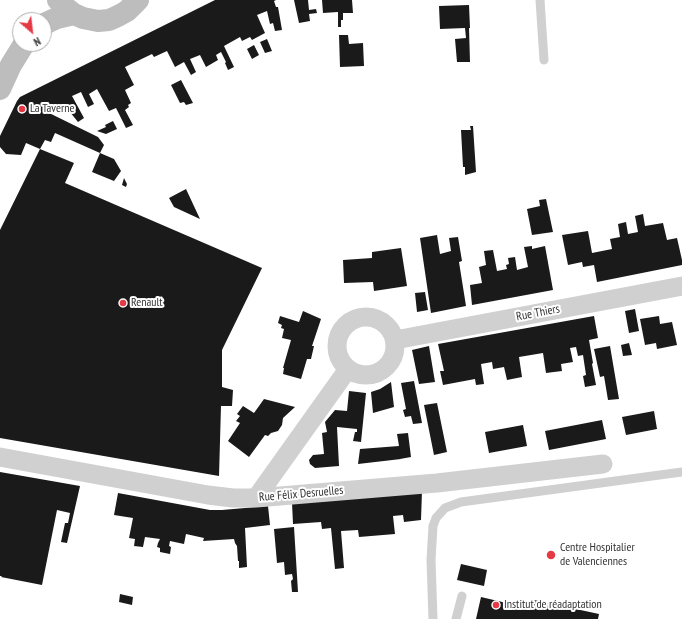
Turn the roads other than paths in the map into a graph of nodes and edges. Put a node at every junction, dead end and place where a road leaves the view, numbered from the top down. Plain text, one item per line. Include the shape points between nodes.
1 (147, 0) edge
2 (540, 0) edge
3 (133, 6) edge
4 (66, 7) edge
5 (52, 20) edge
6 (19, 52) edge
7 (544, 60) dead end
8 (0, 89) edge
9 (682, 286) edge
10 (395, 340) junction
11 (348, 369) junction
12 (0, 457) edge
13 (603, 464) dead end
14 (682, 472) edge
15 (256, 498) junction
16 (462, 596) dead end
17 (433, 619) edge
18 (456, 619) edge

1 - 3 main road
2 - 7 lane
3 - 4 main road via 109,20 88,20
4 - 5 main road
6 - 8 main road
9 - 10 street, Rue Thiers
10 - 11 street via 393,357 381,371 376,374 358,375
10 - 11 street via 389,328 379,320 366,317 354,320 340,333 337,346 340,359
11 - 15 street
12 - 15 street, Rue Félix Desruelles via 222,497
13 - 15 street, Rue Félix Desruelles
14 - 17 lane via 461,502 445,508 433,526
16 - 18 lane

